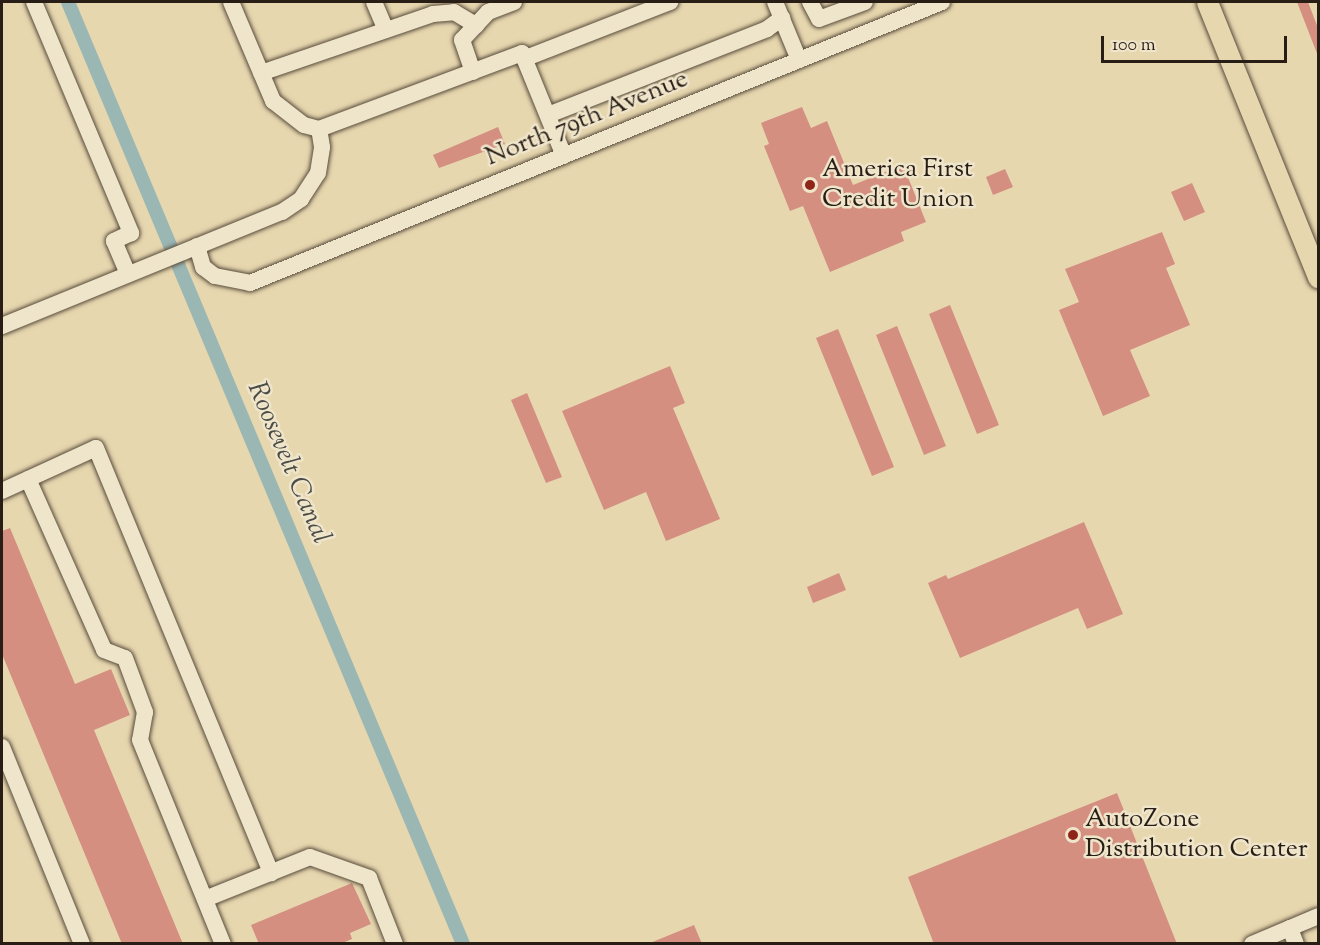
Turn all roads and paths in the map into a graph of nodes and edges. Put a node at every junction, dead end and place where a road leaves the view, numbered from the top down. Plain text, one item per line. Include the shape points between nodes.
1 (34, 2) edge
2 (231, 2) edge
3 (374, 2) edge
4 (670, 2) edge
5 (775, 2) edge
6 (810, 2) edge
7 (865, 2) edge
8 (942, 2) edge
9 (1208, 2) edge
10 (506, 3) edge
11 (455, 7) edge
12 (782, 18) junction
13 (476, 26) junction
14 (386, 30) junction
15 (526, 58) junction
16 (800, 60) junction
17 (473, 72) junction
18 (261, 73) junction
19 (548, 115) junction
20 (319, 129) junction
21 (564, 156) junction
22 (192, 249) junction
23 (128, 274) junction
24 (1318, 277) edge
25 (2, 326) edge
26 (28, 479) junction
27 (2, 491) edge
28 (2, 747) edge
29 (271, 873) junction
30 (205, 899) junction
31 (1318, 916) edge
32 (1290, 928) junction
33 (82, 944) edge
34 (223, 944) edge
35 (395, 944) edge
36 (1252, 944) edge
37 (1296, 944) edge

1 - 23 street via 131,233 114,241
2 - 18 street
3 - 14 street
4 - 15 street
5 - 12 street
6 - 7 street via 819,19
8 - 16 street, North 79th Avenue
9 - 24 main road
10 - 13 street via 488,12
11 - 13 street
11 - 14 street
12 - 16 street
12 - 19 street via 767,29
13 - 17 street via 462,40
14 - 18 street
15 - 17 street via 513,54
15 - 19 street
16 - 21 street, North 79th Avenue
17 - 20 street
18 - 20 street via 273,101 304,125
19 - 21 street
20 - 22 street via 322,147 318,173 301,199 282,212
21 - 22 street, North 79th Avenue via 250,283 215,276 203,267
22 - 23 street
23 - 25 street
26 - 27 street
26 - 29 street via 96,448
26 - 30 street via 104,650 125,658 145,711 140,740
28 - 33 street
29 - 30 street
29 - 35 street via 310,858 369,878
30 - 34 street
31 - 32 street
32 - 36 street
32 - 37 street

